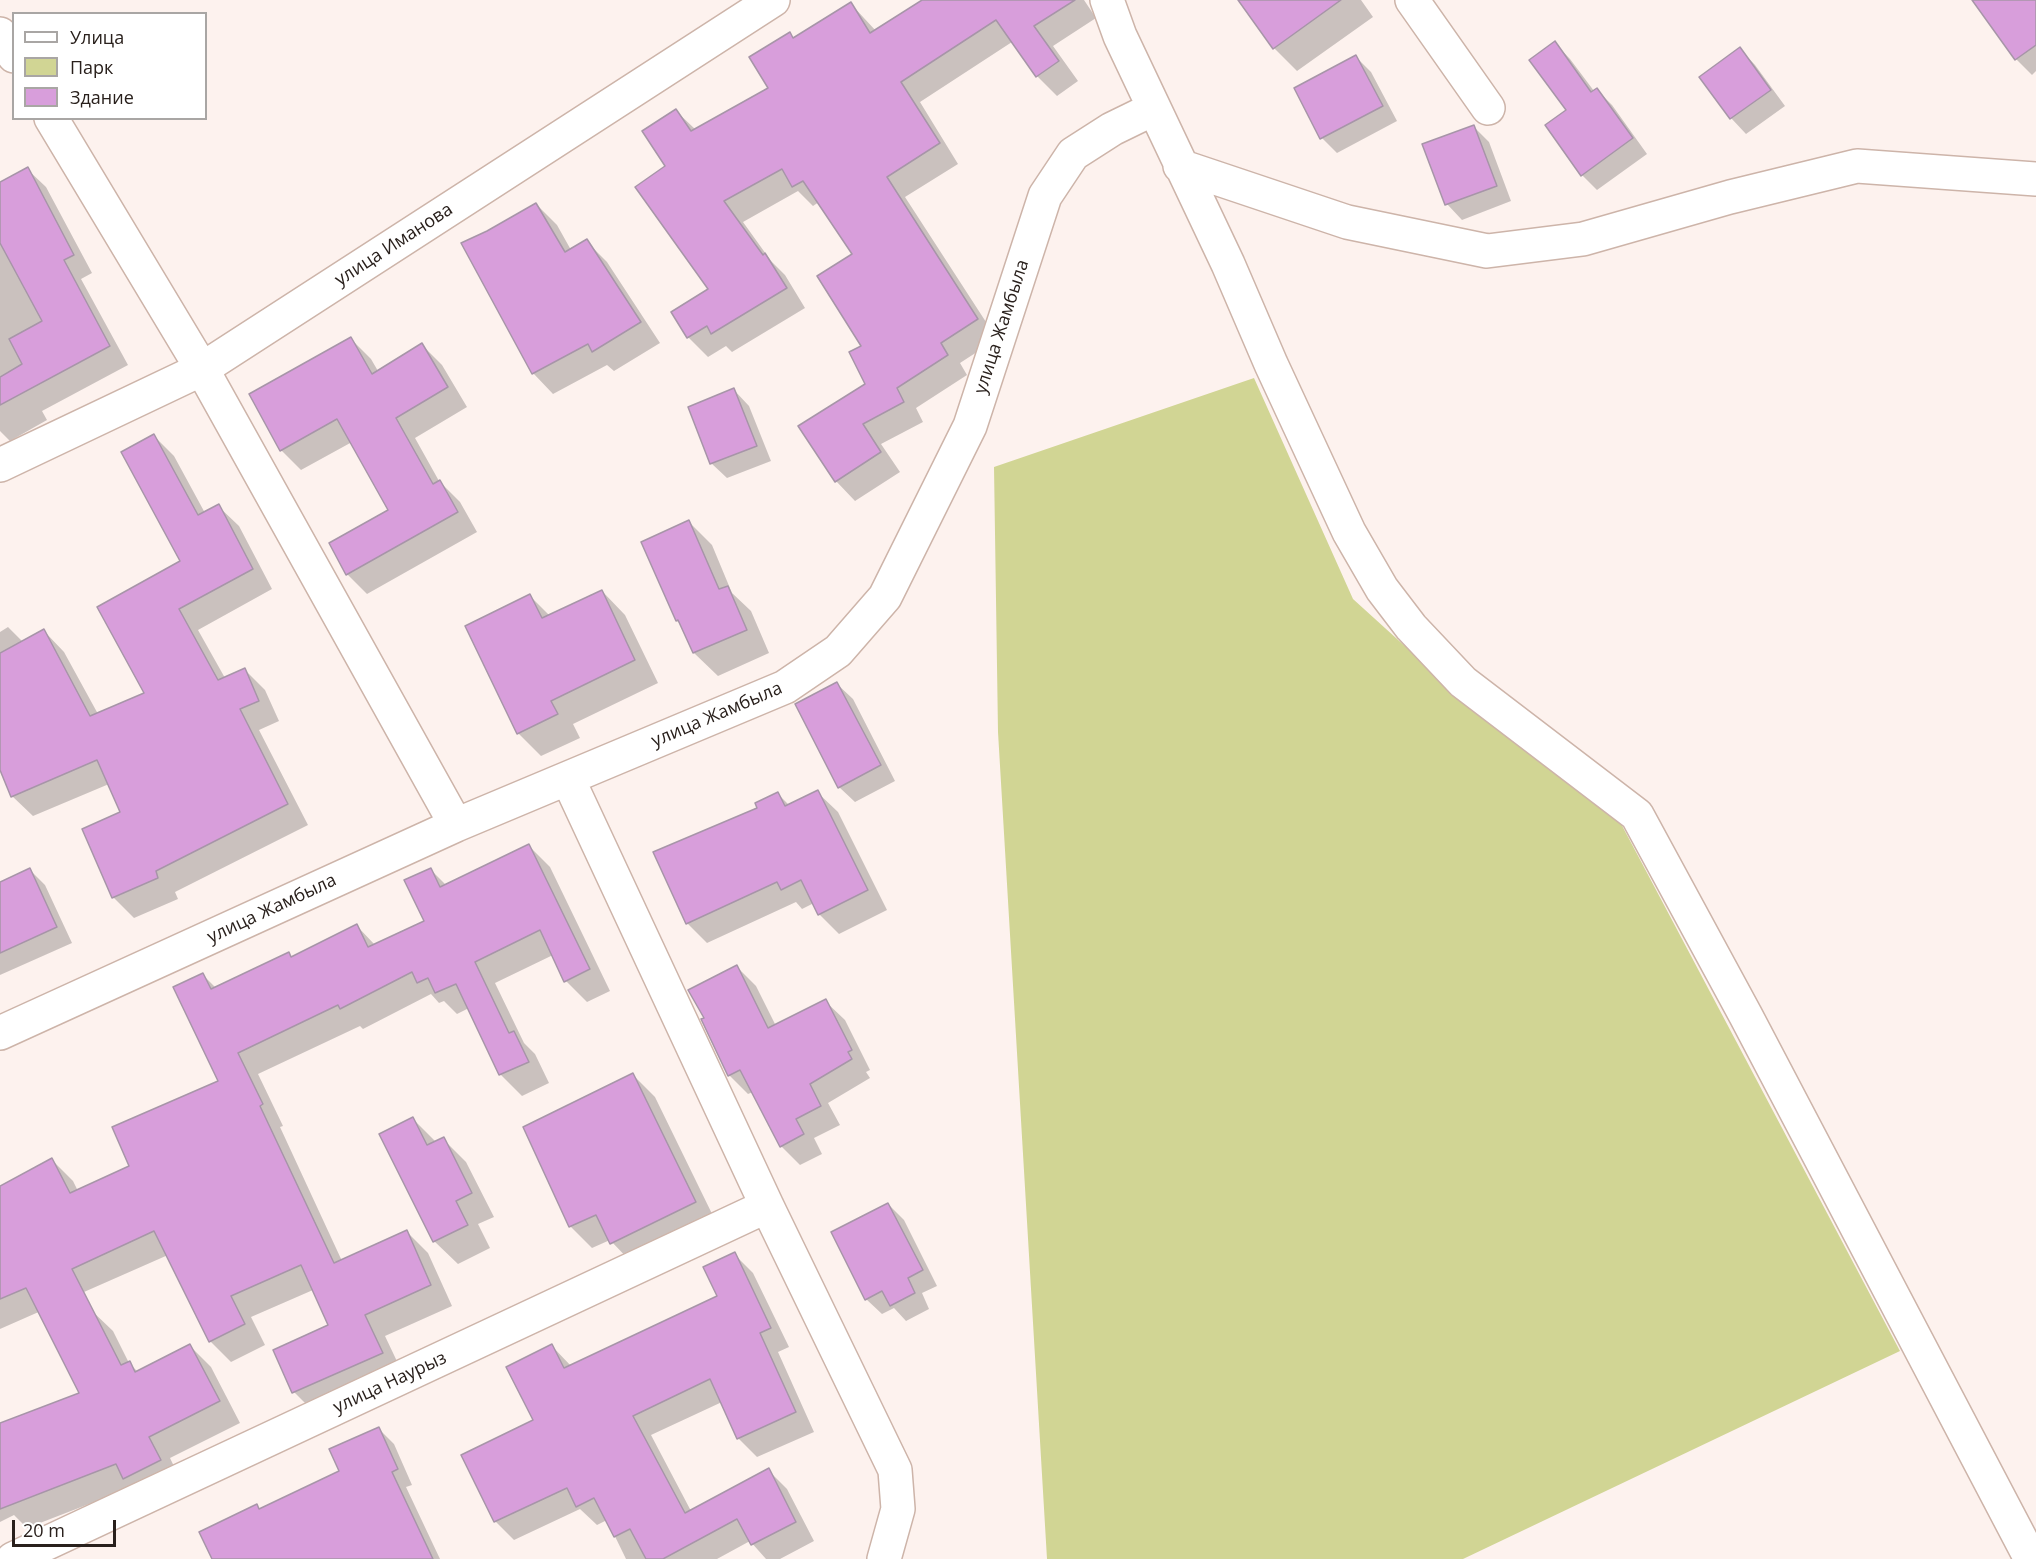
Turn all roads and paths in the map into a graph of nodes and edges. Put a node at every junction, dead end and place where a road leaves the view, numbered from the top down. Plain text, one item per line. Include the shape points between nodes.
1 (773, 0) edge
2 (1107, 0) edge
3 (1412, 0) edge
4 (0, 34) edge
5 (12, 54) edge
6 (1488, 108) dead end
7 (1153, 109) junction
8 (52, 120) edge
9 (1180, 166) junction
10 (2036, 180) edge
11 (202, 369) junction
12 (0, 465) edge
13 (568, 779) junction
14 (456, 825) junction
15 (0, 1033) edge
16 (768, 1206) junction
17 (13, 1559) edge
18 (884, 1559) edge
19 (2031, 1559) edge

1 - 11 street, улица Иманова
2 - 7 street
3 - 6 street
4 - 5 street
7 - 9 street
7 - 13 street, улица Жамбыла via 1073,154 1045,196 970,426 885,597 838,651 784,687
8 - 11 street
9 - 10 street via 1347,222 1487,251 1584,239 1857,166
9 - 19 street via 1349,532 1382,589 1411,627 1463,681 1637,815
11 - 12 street, улица Иманова
11 - 14 street
13 - 14 street, улица Жамбыла
13 - 16 street
14 - 15 street, улица Жамбыла
16 - 17 street, улица Наурыз
16 - 18 street via 895,1470 898,1509

